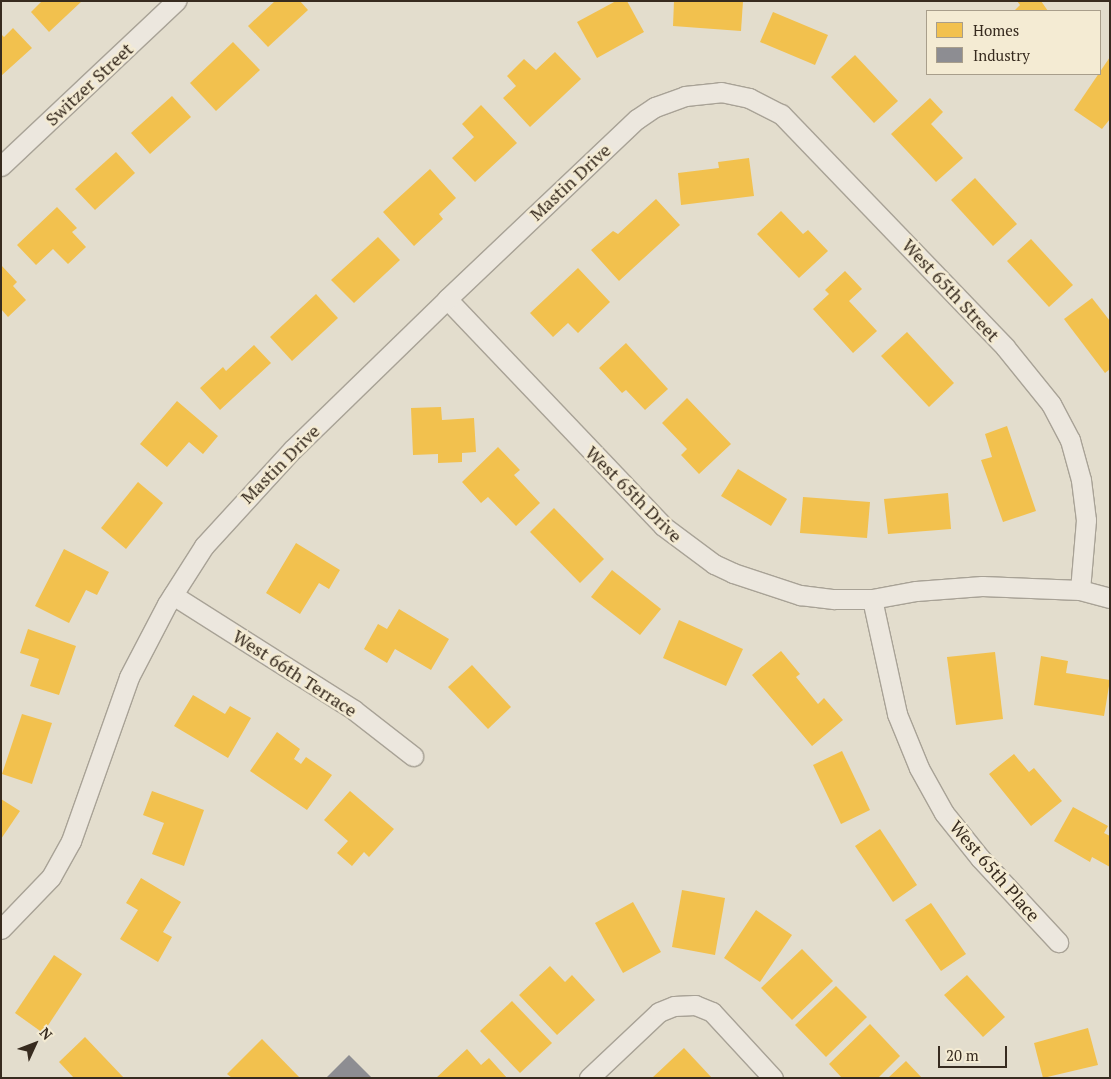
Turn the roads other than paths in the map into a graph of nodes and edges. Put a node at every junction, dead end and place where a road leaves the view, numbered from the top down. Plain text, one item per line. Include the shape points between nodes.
1 (176, 1) edge
2 (685, 96) joint
3 (1, 166) edge
4 (446, 299) junction
5 (1080, 590) junction
6 (173, 595) junction
7 (1110, 598) edge
8 (872, 599) junction
9 (413, 756) dead end
10 (1, 930) edge
11 (1058, 942) dead end
12 (589, 1078) edge
13 (773, 1078) edge

1 - 3 street, Switzer Street
2 - 4 street, Mastin Drive via 655,107 637,119
2 - 5 street, West 65th Street via 721,92 749,98 781,114 1005,347 1051,404 1070,440 1081,480 1086,520
4 - 6 street, Mastin Drive via 243,501 204,546
4 - 8 street, West 65th Drive via 678,540 714,564 775,589 800,595
5 - 7 street, West 65th Drive
5 - 8 street, West 65th Drive via 982,586 916,591
6 - 9 street, West 66th Terrace via 354,710
6 - 10 street, Mastin Drive via 129,677 71,841 51,877
8 - 11 street, West 65th Place via 897,714 919,768 944,813 980,858
12 - 13 street via 659,1012 674,1006 695,1005 712,1012

